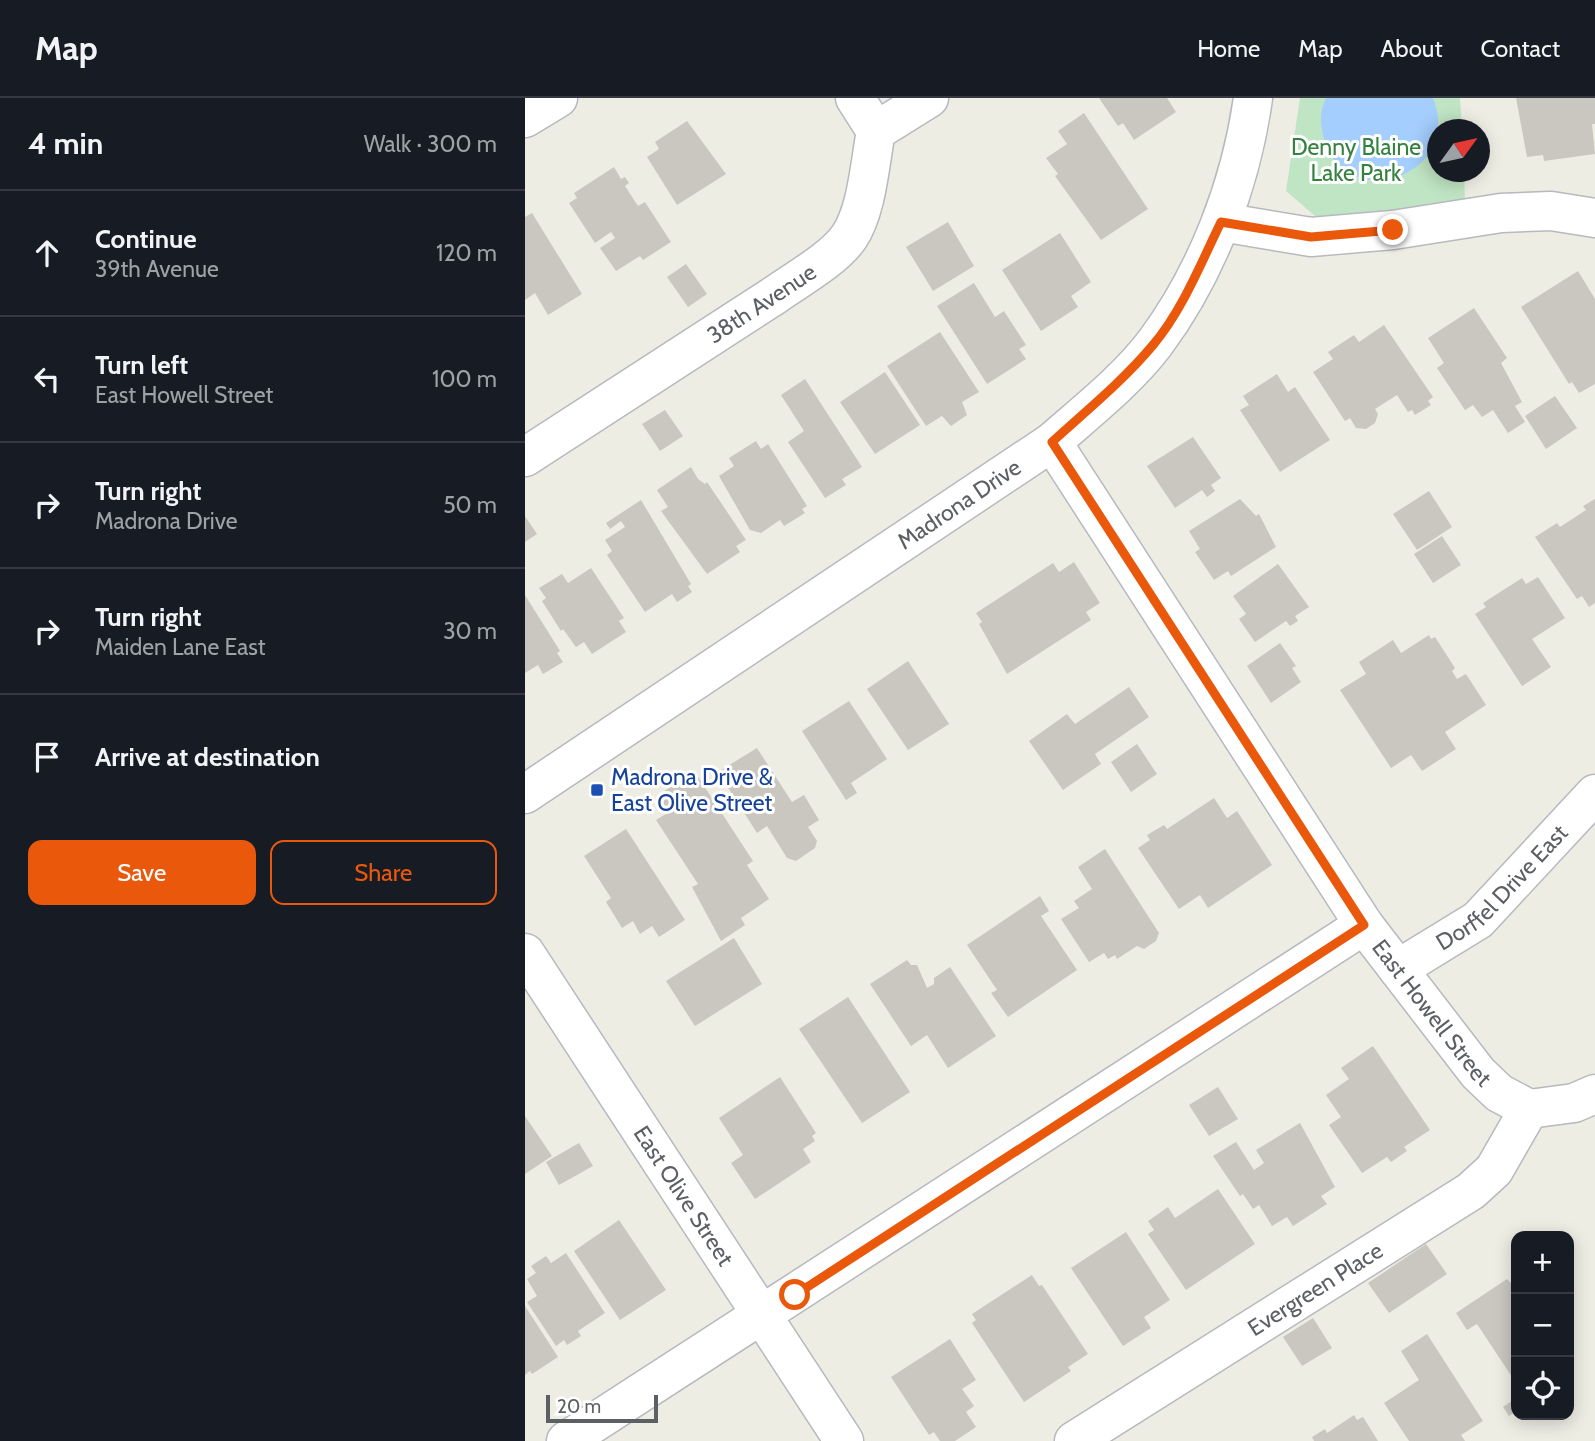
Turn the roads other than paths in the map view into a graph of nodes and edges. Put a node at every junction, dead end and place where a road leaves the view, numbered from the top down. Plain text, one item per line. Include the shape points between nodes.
1 (558, 98) edge
2 (855, 98) edge
3 (929, 98) edge
4 (1253, 98) edge
5 (525, 118) edge
6 (876, 131) junction
7 (1595, 218) edge
8 (1221, 222) junction
9 (1052, 442) junction
10 (525, 457) edge
11 (525, 794) edge
12 (1595, 794) edge
13 (1364, 925) junction
14 (525, 953) edge
15 (1398, 969) junction
16 (1595, 1094) edge
17 (1529, 1109) junction
18 (762, 1316) junction
19 (566, 1441) edge
20 (844, 1441) edge
21 (1074, 1441) edge

1 - 5 street
2 - 6 street
3 - 6 street
4 - 8 street, Madrona Drive via 1248,133
6 - 10 street, 38th Avenue via 863,199 849,237 775,295
7 - 8 street via 1551,211 1501,213 1311,237
8 - 9 street, Madrona Drive via 1190,286 1154,344
9 - 11 street, Madrona Drive
9 - 13 street, East Howell Street
12 - 15 street, Dorffel Drive East via 1478,920
13 - 15 street, East Howell Street
13 - 18 street
14 - 18 street, East Olive Street
15 - 17 street, East Howell Street via 1478,1073 1499,1093
16 - 17 street via 1574,1103
17 - 21 street, Evergreen Place via 1494,1170 1471,1191
18 - 19 street
18 - 20 street, East Olive Street

